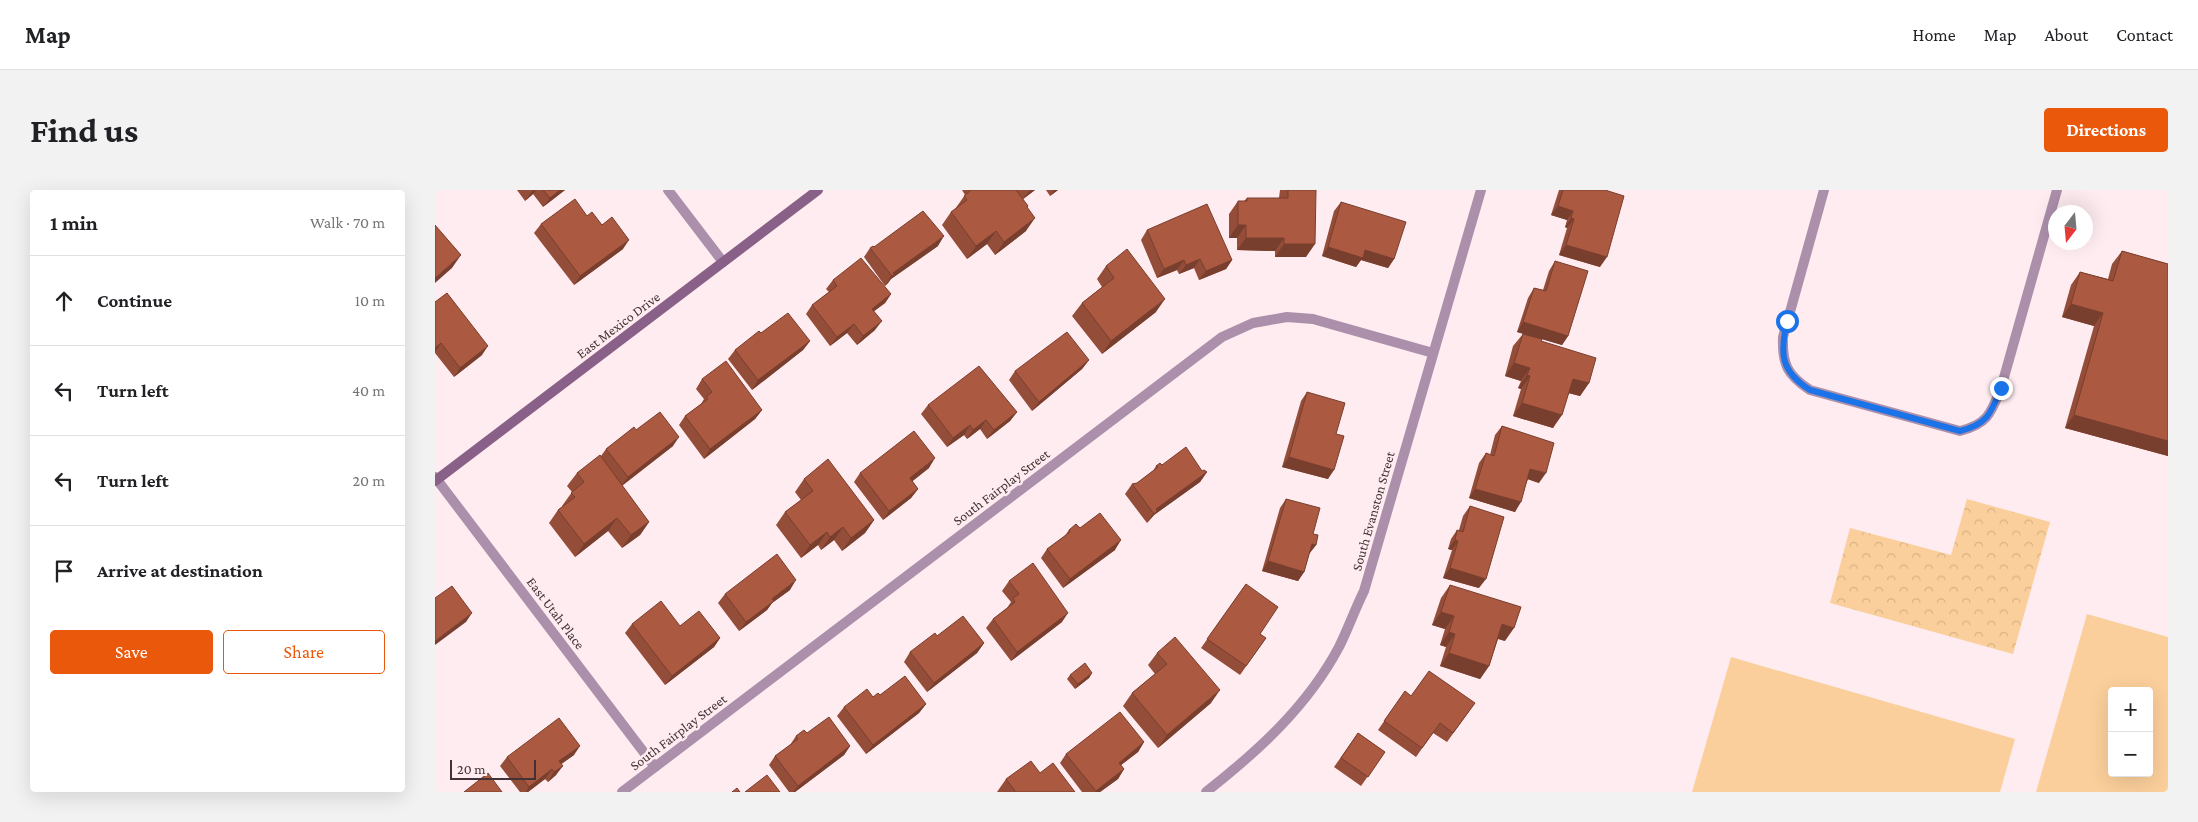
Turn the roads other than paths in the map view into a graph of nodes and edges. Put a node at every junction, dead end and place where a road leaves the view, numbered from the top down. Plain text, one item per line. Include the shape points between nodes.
1 (668, 190) edge
2 (818, 190) edge
3 (1481, 190) edge
4 (1824, 190) edge
5 (2057, 190) edge
6 (723, 262) junction
7 (1433, 353) junction
8 (436, 479) edge
9 (655, 767) junction
10 (622, 792) edge
11 (1206, 792) edge

1 - 6 street
2 - 6 street, East Mexico Drive
3 - 7 street, South Evanston Street
4 - 5 street via 1783,337 1782,354 1786,368 1797,382 1810,390 1960,431 1977,427 1991,412 2001,388
6 - 8 street, East Mexico Drive
7 - 9 street, South Fairplay Street via 1313,319 1287,317 1253,323 1222,336
7 - 11 street, South Evanston Street via 1363,591 1339,647 1317,682 1279,730
8 - 9 street, East Utah Place
9 - 10 street, South Fairplay Street

